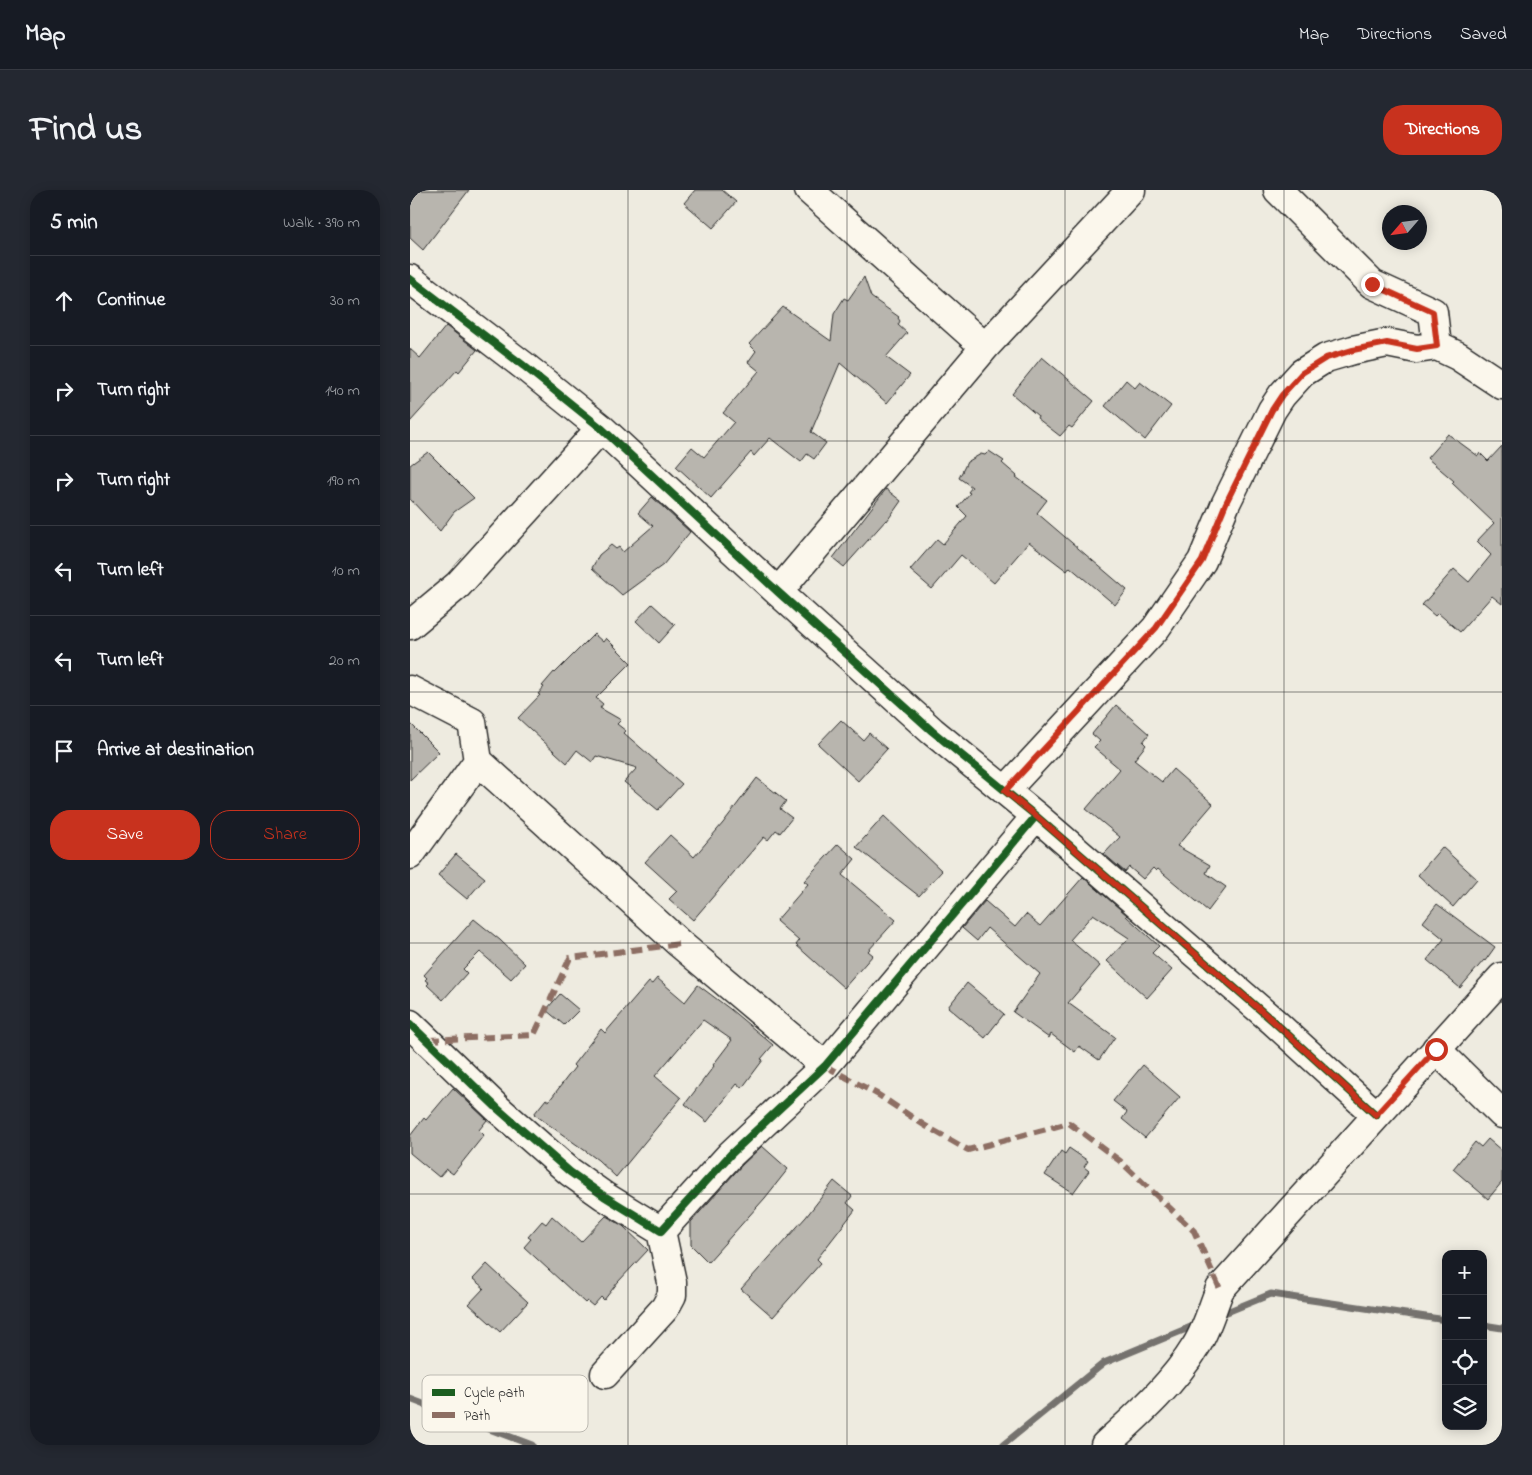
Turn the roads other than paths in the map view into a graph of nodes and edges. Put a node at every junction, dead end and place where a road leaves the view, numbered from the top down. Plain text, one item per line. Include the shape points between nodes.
1 (809, 190) edge
2 (1131, 190) edge
3 (1278, 190) edge
4 (410, 279) edge
5 (1437, 346) junction
6 (986, 347) junction
7 (1502, 386) edge
8 (601, 428) junction
9 (778, 592) junction
10 (410, 625) edge
11 (410, 690) edge
12 (478, 761) junction
13 (1005, 791) junction
14 (1036, 816) junction
15 (410, 855) edge
16 (1502, 977) edge
17 (410, 1024) edge
18 (1436, 1049) junction
19 (825, 1066) junction
20 (1502, 1114) edge
21 (1376, 1115) junction
22 (661, 1231) junction
23 (605, 1374) dead end
24 (1105, 1445) edge

1 - 6 street
2 - 6 street
3 - 5 street via 1372,284 1433,312
4 - 8 street
5 - 7 street
5 - 13 street via 1417,349 1387,343 1361,348 1326,358 1302,373 1272,410 1226,503 1202,561 1156,628
6 - 9 street
8 - 9 street
8 - 10 street via 458,585
9 - 13 street via 932,731
11 - 12 street via 472,722
12 - 15 street
12 - 19 street via 680,944
13 - 14 street
14 - 19 street
14 - 21 street via 1273,1021
16 - 18 street
17 - 22 street via 498,1109 570,1172
18 - 20 street
18 - 21 street
19 - 22 street via 730,1154
21 - 24 street via 1220,1289 1197,1345 1177,1373
22 - 23 street via 672,1295 665,1308

